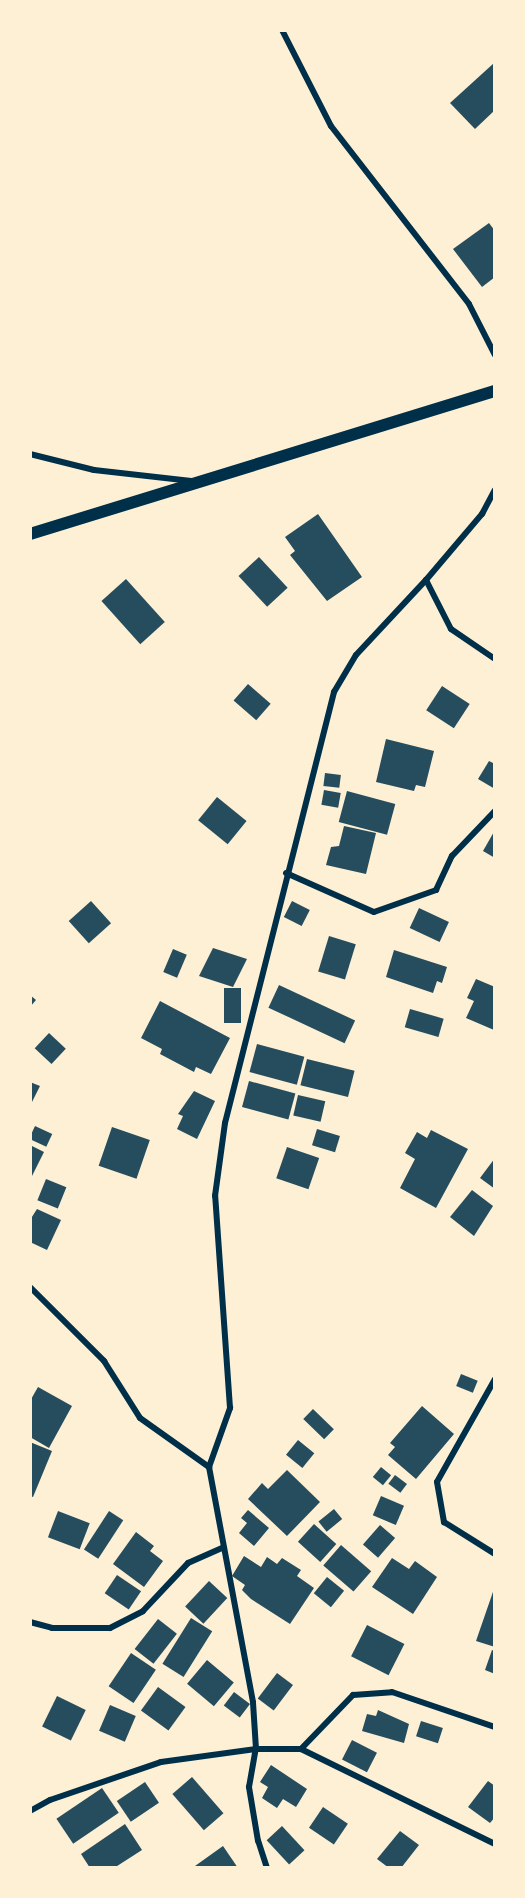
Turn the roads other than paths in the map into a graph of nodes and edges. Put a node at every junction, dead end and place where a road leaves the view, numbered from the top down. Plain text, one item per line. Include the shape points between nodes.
1 (282, 30) edge
2 (495, 355) edge
3 (495, 391) edge
4 (30, 454) edge
5 (195, 481) junction
6 (495, 490) edge
7 (30, 534) edge
8 (426, 580) junction
9 (495, 659) edge
10 (495, 811) edge
11 (286, 873) junction
12 (30, 1287) edge
13 (495, 1379) edge
14 (209, 1467) junction
15 (224, 1547) junction
16 (495, 1554) edge
17 (30, 1622) edge
18 (495, 1727) edge
19 (256, 1749) junction
20 (301, 1749) junction
21 (30, 1811) edge
22 (495, 1844) edge
23 (267, 1868) edge

1 - 2 street via 331,126 469,304
3 - 5 main road
4 - 5 street via 94,470
5 - 7 main road
6 - 8 street via 482,514
8 - 9 street via 451,629
8 - 11 street via 356,656 334,692
10 - 11 street via 452,856 436,890 374,912
11 - 14 street via 225,1122 216,1185 230,1408
12 - 14 street via 104,1361 140,1418
13 - 16 street via 437,1482 444,1522
14 - 15 street
15 - 17 street via 188,1563 143,1611 110,1628 52,1628
15 - 19 street via 253,1702
18 - 20 street via 392,1692 353,1695
19 - 20 street
19 - 21 street via 161,1762 50,1800
19 - 23 street via 249,1787
20 - 22 street

